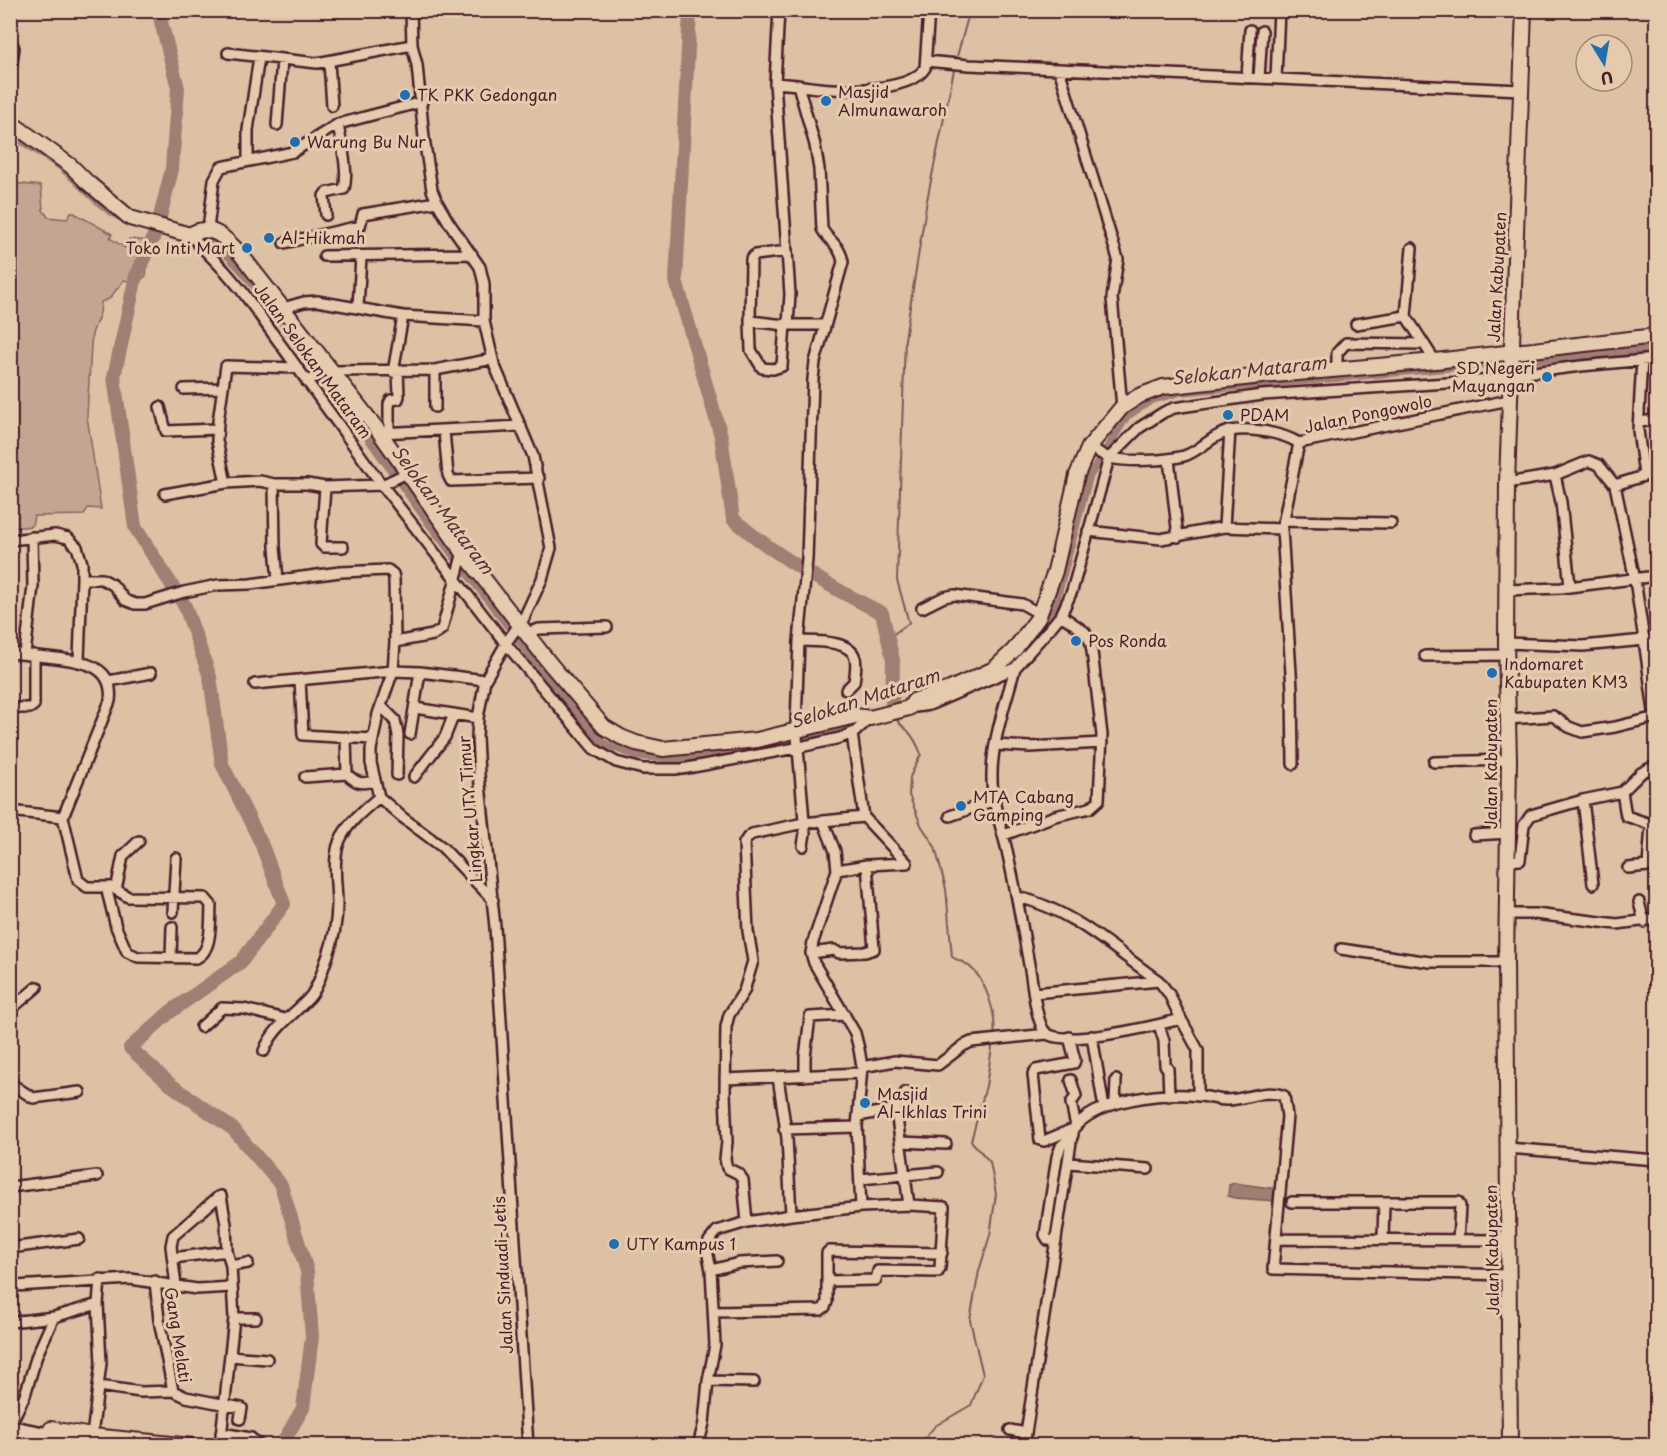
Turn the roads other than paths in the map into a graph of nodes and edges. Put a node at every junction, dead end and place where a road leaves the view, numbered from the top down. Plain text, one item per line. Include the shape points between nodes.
1 (411, 10) edge
2 (779, 10) edge
3 (929, 10) edge
4 (1279, 10) edge
5 (1524, 10) edge
6 (1250, 30) dead end
7 (1262, 31) dead end
8 (10, 39) edge
9 (412, 45) junction
10 (228, 53) dead end
11 (259, 57) junction
12 (282, 60) junction
13 (926, 61) junction
14 (329, 62) junction
15 (1059, 69) junction
16 (10, 75) edge
17 (1247, 78) junction
18 (1259, 78) junction
19 (1276, 79) junction
20 (775, 83) junction
21 (798, 85) junction
22 (1521, 90) junction
23 (422, 102) junction
24 (332, 106) dead end
25 (10, 122) edge
26 (338, 124) junction
27 (277, 125) dead end
28 (248, 161) junction
29 (437, 202) junction
30 (326, 215) dead end
31 (193, 232) junction
32 (284, 243) dead end
33 (1412, 248) dead end
34 (787, 251) junction
35 (472, 254) junction
36 (324, 256) dead end
37 (361, 257) junction
38 (358, 307) junction
39 (282, 308) junction
40 (403, 316) junction
41 (1406, 316) junction
42 (484, 321) junction
43 (750, 321) junction
44 (1356, 324) dead end
45 (786, 325) junction
46 (825, 325) junction
47 (1656, 336) edge
48 (1424, 344) junction
49 (1510, 355) junction
50 (493, 359) junction
51 (1656, 359) edge
52 (1642, 360) junction
53 (1435, 361) junction
54 (296, 368) junction
55 (328, 370) junction
56 (435, 370) junction
57 (1337, 370) junction
58 (396, 371) junction
59 (1510, 376) junction
60 (309, 381) junction
61 (222, 388) junction
62 (184, 389) dead end
63 (1509, 400) junction
64 (435, 406) dead end
65 (160, 407) dead end
66 (1122, 407) junction
67 (1656, 420) edge
68 (1639, 422) junction
69 (521, 426) junction
70 (217, 429) junction
71 (1230, 430) junction
72 (444, 431) junction
73 (384, 433) junction
74 (1299, 443) junction
75 (1099, 453) junction
76 (1169, 459) junction
77 (1656, 472) edge
78 (403, 475) junction
79 (1556, 475) junction
80 (1644, 475) junction
81 (539, 478) junction
82 (226, 483) junction
83 (1507, 483) junction
84 (274, 484) junction
85 (385, 484) junction
86 (1615, 485) junction
87 (325, 487) junction
88 (165, 494) dead end
89 (1391, 523) dead end
90 (1283, 525) junction
91 (1224, 527) junction
92 (1088, 531) junction
93 (32, 537) junction
94 (1178, 537) junction
95 (10, 540) edge
96 (343, 547) dead end
97 (462, 554) junction
98 (455, 575) junction
99 (1656, 576) edge
100 (82, 579) junction
101 (278, 579) junction
102 (1635, 580) junction
103 (1570, 586) junction
104 (1506, 590) junction
105 (922, 608) dead end
106 (1060, 615) junction
107 (1044, 621) junction
108 (607, 627) dead end
109 (521, 628) junction
110 (1656, 638) edge
111 (1644, 639) junction
112 (799, 641) junction
113 (395, 642) junction
114 (507, 642) junction
115 (1506, 649) junction
116 (10, 653) edge
117 (30, 654) junction
118 (1425, 656) dead end
119 (79, 660) junction
120 (1015, 668) junction
121 (393, 671) junction
122 (420, 672) junction
123 (151, 674) dead end
124 (300, 680) junction
125 (485, 680) junction
126 (109, 681) junction
127 (255, 684) dead end
128 (846, 690) dead end
129 (381, 706) junction
130 (910, 706) junction
131 (10, 708) edge
132 (415, 708) junction
133 (454, 714) junction
134 (873, 717) junction
135 (1656, 717) edge
136 (478, 718) junction
137 (1508, 719) junction
138 (796, 733) junction
139 (410, 734) dead end
140 (852, 734) junction
141 (346, 737) junction
142 (372, 739) junction
143 (1102, 743) junction
144 (995, 745) junction
145 (796, 747) junction
146 (1509, 760) junction
147 (1656, 760) edge
148 (1434, 762) dead end
149 (1293, 764) dead end
150 (1656, 765) edge
151 (347, 774) junction
152 (397, 775) dead end
153 (305, 777) dead end
154 (414, 777) dead end
155 (375, 781) junction
156 (1622, 792) junction
157 (380, 797) junction
158 (995, 800) junction
159 (1583, 800) junction
160 (10, 811) edge
161 (950, 816) dead end
162 (63, 817) junction
163 (864, 817) junction
164 (823, 821) junction
165 (804, 823) junction
166 (1654, 825) edge
167 (1508, 833) junction
168 (1474, 835) dead end
169 (1004, 836) junction
170 (139, 841) dead end
171 (803, 846) dead end
172 (176, 858) dead end
173 (1506, 861) junction
174 (867, 865) junction
175 (1652, 867) edge
176 (1628, 868) dead end
177 (837, 870) junction
178 (1593, 885) dead end
179 (111, 888) junction
180 (173, 897) junction
181 (1018, 897) junction
182 (493, 900) junction
183 (1639, 902) dead end
184 (173, 912) dead end
185 (1507, 914) junction
186 (1656, 919) edge
187 (1644, 922) junction
188 (172, 927) dead end
189 (1341, 949) dead end
190 (811, 953) junction
191 (171, 957) junction
192 (1506, 962) junction
193 (1159, 981) junction
194 (38, 987) dead end
195 (10, 991) edge
196 (1034, 993) junction
197 (20, 1001) junction
198 (10, 1010) edge
199 (845, 1015) junction
200 (285, 1019) junction
201 (1181, 1019) junction
202 (1159, 1025) junction
203 (201, 1027) dead end
204 (1047, 1034) junction
205 (1092, 1036) junction
206 (1069, 1037) junction
207 (264, 1052) dead end
208 (861, 1070) junction
209 (805, 1076) junction
210 (778, 1077) junction
211 (725, 1079) junction
212 (1071, 1080) dead end
213 (1116, 1080) dead end
214 (10, 1083) edge
215 (80, 1092) dead end
216 (906, 1092) dead end
217 (1198, 1095) junction
218 (1169, 1096) junction
219 (508, 1102) joint
220 (1115, 1104) junction
221 (1104, 1108) junction
222 (894, 1110) junction
223 (858, 1116) junction
224 (857, 1127) junction
225 (784, 1129) junction
226 (1074, 1130) junction
227 (901, 1142) junction
228 (946, 1144) dead end
229 (1507, 1148) junction
230 (1656, 1160) edge
231 (1069, 1163) junction
232 (1148, 1169) dead end
233 (938, 1172) dead end
234 (906, 1175) junction
235 (97, 1176) dead end
236 (860, 1179) junction
237 (10, 1187) edge
238 (1292, 1202) dead end
239 (1384, 1202) junction
240 (909, 1205) junction
241 (1051, 1205) junction
242 (861, 1206) junction
243 (1062, 1207) junction
244 (791, 1215) junction
245 (747, 1222) junction
246 (79, 1239) dead end
247 (1276, 1239) junction
248 (1383, 1239) junction
249 (1458, 1240) junction
250 (1508, 1240) junction
251 (1056, 1241) junction
252 (10, 1248) edge
253 (227, 1251) junction
254 (942, 1253) junction
255 (173, 1258) junction
256 (777, 1261) dead end
257 (248, 1263) dead end
258 (231, 1266) junction
259 (711, 1270) junction
260 (1509, 1275) junction
261 (100, 1279) junction
262 (154, 1281) junction
263 (827, 1281) junction
264 (15, 1286) dead end
265 (176, 1286) junction
266 (232, 1287) junction
267 (98, 1304) junction
268 (713, 1312) junction
269 (54, 1317) junction
270 (234, 1318) junction
271 (256, 1318) dead end
272 (10, 1322) edge
273 (230, 1356) junction
274 (267, 1359) dead end
275 (708, 1381) junction
276 (754, 1382) dead end
277 (98, 1386) junction
278 (173, 1391) junction
279 (225, 1404) junction
280 (240, 1419) dead end
281 (11, 1424) edge
282 (1010, 1430) dead end
283 (221, 1433) junction
284 (1026, 1433) junction
285 (10, 1440) edge
286 (92, 1442) edge
287 (36, 1446) edge
288 (192, 1446) edge
289 (220, 1446) edge
290 (260, 1446) edge
291 (528, 1446) edge
292 (698, 1446) edge
293 (1024, 1446) edge
294 (1510, 1446) edge

1 - 9 street, Lingkar UTY Timur
2 - 20 street
3 - 13 street
4 - 19 street
5 - 22 street, Jalan Kabupaten
6 - 17 street
7 - 18 street
8 - 16 street via 14,48
9 - 14 street
9 - 23 street, Lingkar UTY Timur
10 - 11 street
11 - 12 street
11 - 28 street
12 - 14 street
12 - 27 street
13 - 15 street
13 - 21 street via 920,74 894,84 831,89
14 - 24 street
15 - 17 street
15 - 66 street via 1118,259 1112,298
17 - 18 street
18 - 19 street
19 - 22 street
20 - 21 street
20 - 34 street
21 - 46 street via 819,169 822,229 838,246 843,262
22 - 49 street, Jalan Kabupaten
23 - 26 street
23 - 29 street, Lingkar UTY Timur via 429,178
25 - 31 street, Jalan Selokan Mataram via 71,166 130,218
26 - 28 street via 293,152
26 - 30 street via 345,186 324,196
28 - 31 street via 221,167
29 - 32 street via 363,214 360,226
29 - 35 street, Lingkar UTY Timur
31 - 39 street, Jalan Selokan Mataram via 227,239
31 - 54 street, Jalan Selokan Mataram via 242,291
33 - 41 street
34 - 43 street via 755,255 751,259
34 - 45 street via 790,294
35 - 37 street
35 - 42 street, Lingkar UTY Timur via 484,284
36 - 37 street
37 - 38 street
38 - 39 street via 317,301
38 - 40 street
39 - 55 street, Jalan Selokan Mataram
40 - 42 street
40 - 58 street
41 - 44 street
41 - 48 street
42 - 50 street, Lingkar UTY Timur
43 - 45 street
43 - 45 street via 751,350 765,369 782,366
45 - 46 street
46 - 112 street via 813,379 807,559
47 - 49 street
48 - 53 street
48 - 57 street via 1346,343 1337,353
49 - 53 street
49 - 59 street, Jalan Kabupaten
50 - 56 street
50 - 69 street, Lingkar UTY Timur
51 - 52 street, Jalan Selokan Mataram
52 - 59 street, Jalan Selokan Mataram
52 - 68 street
53 - 57 street
54 - 60 street, Jalan Selokan Mataram
54 - 61 street via 226,366
55 - 58 street
55 - 60 street
55 - 73 street, Jalan Selokan Mataram
56 - 58 street
56 - 64 street
57 - 66 street via 1163,387
58 - 73 street via 399,396 389,404
59 - 63 street, Jalan Kabupaten
59 - 75 street, Jalan Selokan Mataram via 1262,395 1174,408
60 - 85 street, Jalan Selokan Mataram
61 - 62 street
61 - 70 street
63 - 74 street, Jalan Pongowolo
63 - 83 street, Jalan Kabupaten
65 - 70 street via 164,429 169,433
66 - 75 street
67 - 68 street
68 - 80 street
69 - 72 street
69 - 81 street, Lingkar UTY Timur
70 - 82 street
71 - 74 street via 1285,435
71 - 76 street via 1195,452
71 - 91 street
72 - 73 street
72 - 81 street via 448,475 452,481
73 - 78 street, Jalan Selokan Mataram
74 - 90 street, Jalan Pongowolo
75 - 76 street
75 - 92 street, Jalan Selokan Mataram
75 - 107 street via 1077,475
76 - 94 street
77 - 80 street
78 - 85 street
78 - 97 street, Jalan Selokan Mataram
79 - 83 street
79 - 86 street via 1590,462 1599,465
79 - 103 street
80 - 86 street
81 - 109 street, Lingkar UTY Timur via 551,548
82 - 84 street
82 - 88 street
83 - 104 street, Jalan Kabupaten
84 - 87 street
84 - 101 street
85 - 87 street
85 - 98 street, Jalan Selokan Mataram
86 - 102 street
87 - 96 street via 321,544
89 - 90 street
90 - 91 street
90 - 149 street, Jalan Pongowolo
91 - 94 street
92 - 94 street via 1140,538
92 - 106 street, Jalan Selokan Mataram via 1072,591
93 - 95 street
93 - 100 street via 68,538 77,547
93 - 117 street
97 - 98 street
97 - 109 street, Jalan Selokan Mataram
98 - 113 street via 442,629 433,635
98 - 114 street, Jalan Selokan Mataram
99 - 102 street
100 - 101 street via 102,579 125,600 145,604 218,585
100 - 119 street
101 - 113 street via 388,570 394,578
102 - 103 street
102 - 111 street
103 - 104 street
104 - 115 street, Jalan Kabupaten
105 - 107 street via 944,597 962,595 1022,604
106 - 107 street, Jalan Selokan Mataram
106 - 143 street via 1085,632 1090,641
107 - 120 street, Jalan Selokan Mataram
107 - 130 street via 994,669
108 - 109 street
109 - 114 street, Lingkar UTY Timur
109 - 138 street, Jalan Selokan Mataram via 604,727 636,743 673,749
110 - 111 street
111 - 115 street
111 - 135 street
112 - 128 street via 841,644 853,653 855,682
112 - 138 street
113 - 121 street
114 - 125 street, Lingkar UTY Timur
114 - 145 street, Jalan Selokan Mataram via 585,741 616,762 643,769 682,769
115 - 118 street
115 - 137 street, Jalan Kabupaten
116 - 117 street
117 - 119 street
117 - 131 street via 34,705
119 - 126 street via 100,671
120 - 130 street, Jalan Selokan Mataram via 929,705
120 - 144 street
121 - 122 street
121 - 124 street
121 - 129 street
122 - 125 street
122 - 132 street
123 - 126 street
124 - 127 street
124 - 141 street via 303,735
125 - 136 street, Lingkar UTY Timur
126 - 162 street via 110,701
129 - 142 street
129 - 152 street via 395,720
130 - 134 street, Jalan Selokan Mataram
132 - 133 street
132 - 139 street
133 - 136 street
133 - 154 street via 445,737
134 - 138 street, Jalan Selokan Mataram via 855,716
134 - 140 street, Jalan Selokan Mataram
135 - 137 street via 1582,732 1552,716
136 - 182 street, Lingkar UTY Timur via 479,775
137 - 146 street, Jalan Kabupaten
138 - 145 street
140 - 145 street, Jalan Selokan Mataram
140 - 163 street
141 - 142 street
141 - 151 street
142 - 155 street
143 - 144 street
143 - 169 street via 1100,795 1096,804
144 - 158 street
145 - 165 street
146 - 148 street
146 - 167 street, Jalan Kabupaten
147 - 150 street
150 - 156 street via 1641,773
151 - 153 street
151 - 155 street via 361,784
155 - 157 street
156 - 159 street
156 - 166 street via 1626,816
157 - 182 street, Lingkar UTY Timur via 442,847
157 - 200 street via 356,816 341,837 337,919 328,954 313,993
158 - 161 street
158 - 169 street
159 - 173 street via 1531,815 1524,825 1520,860
159 - 178 street
160 - 162 street
162 - 179 street via 78,880 87,887
163 - 164 street
163 - 174 street via 907,863
164 - 165 street
164 - 177 street via 835,850
165 - 171 street
165 - 211 street via 752,834 744,843 753,963 726,1027
166 - 175 street
167 - 168 street
167 - 173 street, Jalan Kabupaten
169 - 181 street
170 - 179 street via 123,856
172 - 180 street
173 - 185 street, Jalan Kabupaten
174 - 177 street
174 - 190 street via 874,949
175 - 176 street
177 - 190 street
179 - 180 street via 128,897
179 - 191 street via 116,927 127,952 138,957
180 - 184 street
180 - 191 street via 205,898 211,905 202,956
181 - 193 street via 1076,920
181 - 196 street
182 - 219 street, Lingkar UTY Timur
183 - 187 street
185 - 187 street via 1617,924
185 - 192 street, Jalan Kabupaten
186 - 187 street
188 - 191 street
189 - 192 street via 1414,961
190 - 199 street
192 - 229 street, Jalan Kabupaten
193 - 196 street
193 - 201 street
194 - 197 street
195 - 197 street
196 - 204 street
197 - 198 street
199 - 208 street via 855,1033
199 - 209 street via 810,1017
200 - 203 street via 222,1008
200 - 207 street
201 - 202 street
201 - 217 street via 1198,1050
202 - 205 street
202 - 218 street
204 - 206 street
204 - 208 street via 986,1039 963,1046 938,1065 895,1061
205 - 206 street
205 - 221 street
206 - 226 street via 1074,1063 1033,1072 1040,1140
208 - 209 street
208 - 223 street
209 - 210 street
210 - 211 street
210 - 225 street
211 - 245 street via 725,1163 743,1180
212 - 226 street via 1076,1096 1071,1103
213 - 220 street
214 - 215 street via 33,1098
216 - 222 street
217 - 218 street
217 - 247 street via 1226,1100 1269,1092 1284,1096 1287,1116
218 - 220 street
219 - 291 street, Jalan Sinduadi-Jetis
220 - 221 street
221 - 226 street via 1085,1117
222 - 223 street
222 - 227 street
223 - 224 street
224 - 225 street
224 - 236 street
225 - 244 street
226 - 231 street
226 - 241 street via 1059,1151
227 - 228 street
227 - 234 street
229 - 230 street
229 - 250 street, Jalan Kabupaten
231 - 232 street
231 - 243 street
233 - 234 street
234 - 236 street
234 - 240 street
235 - 237 street
236 - 242 street
238 - 239 street
239 - 248 street
239 - 249 street via 1458,1202
240 - 242 street
240 - 254 street via 945,1207
241 - 243 street
241 - 251 street via 1045,1235
242 - 244 street
243 - 251 street
244 - 245 street
245 - 259 street via 717,1231 713,1236 707,1250
246 - 252 street
247 - 248 street
247 - 260 street via 1273,1269
248 - 249 street
249 - 250 street
250 - 260 street, Jalan Kabupaten
251 - 284 street
253 - 255 street
253 - 255 street via 223,1197 218,1197 173,1236
253 - 258 street
254 - 263 street via 938,1272 878,1271 876,1280
254 - 263 street via 829,1251
255 - 265 street
256 - 259 street via 739,1263
257 - 258 street
258 - 266 street
259 - 268 street
260 - 294 street, Jalan Kabupaten
261 - 262 street
261 - 264 street
261 - 267 street
262 - 265 street
262 - 278 street, Gang Melati
263 - 268 street via 827,1302 821,1310
265 - 266 street
266 - 270 street
267 - 269 street
267 - 277 street
268 - 275 street via 715,1345
269 - 272 street
269 - 281 street
270 - 271 street
270 - 273 street
273 - 274 street
273 - 279 street
275 - 276 street
275 - 292 street
277 - 278 street, Gang Melati via 141,1392
277 - 286 street
278 - 279 street
279 - 280 street via 242,1408
279 - 283 street
281 - 286 highway
282 - 284 street
283 - 289 street
283 - 290 street via 251,1438
284 - 293 street
285 - 287 highway
286 - 288 street

